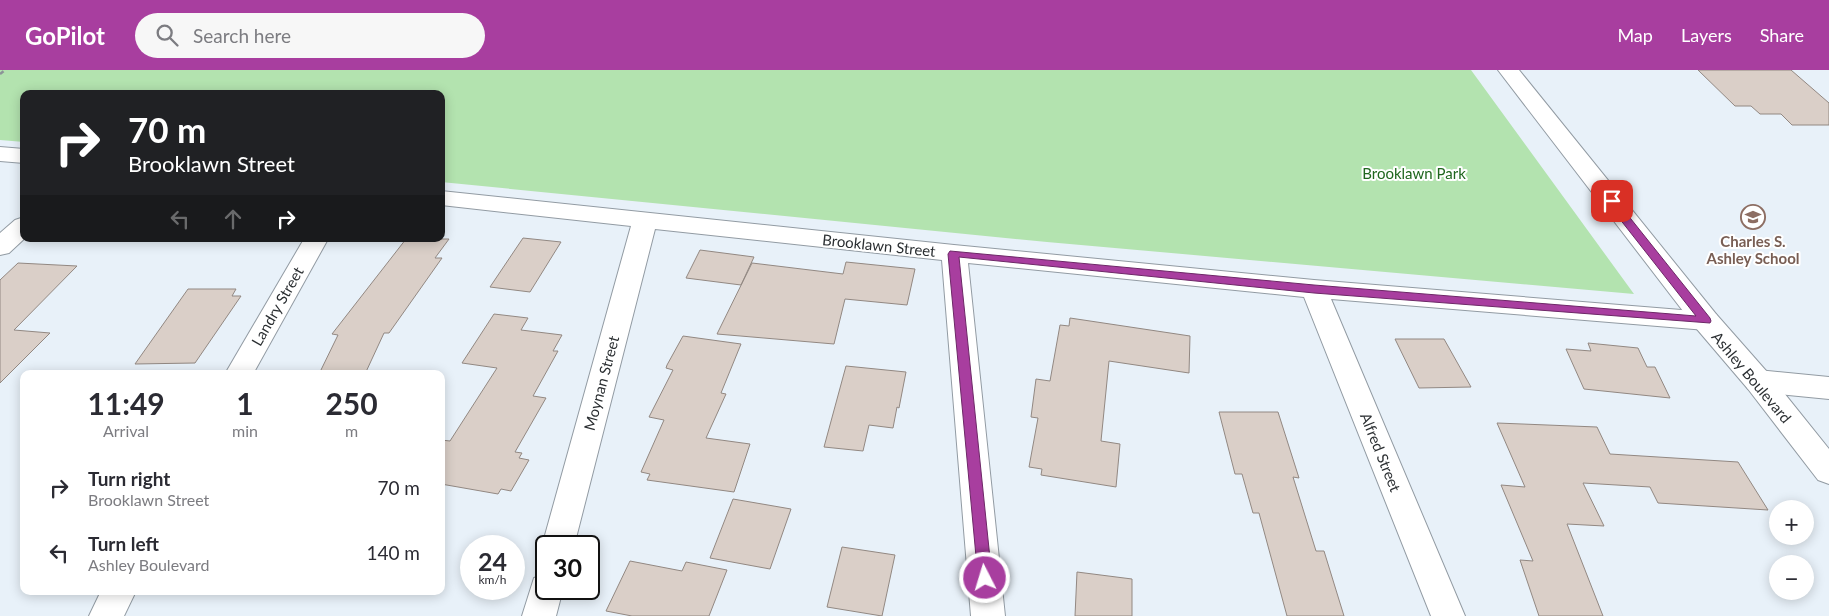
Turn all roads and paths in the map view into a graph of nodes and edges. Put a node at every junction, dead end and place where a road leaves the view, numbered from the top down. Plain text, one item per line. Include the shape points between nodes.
1 (5, 70) edge
2 (1508, 70) edge
3 (0, 74) edge
4 (0, 154) edge
5 (20, 156) edge
6 (445, 198) edge
7 (645, 220) junction
8 (20, 229) edge
9 (314, 242) edge
10 (0, 247) edge
11 (954, 254) junction
12 (1314, 289) junction
13 (1706, 321) junction
14 (241, 370) edge
15 (1758, 381) junction
16 (1829, 388) edge
17 (1829, 471) edge
18 (561, 535) edge
19 (117, 595) edge
20 (543, 600) edge
21 (106, 616) edge
22 (539, 616) edge
23 (988, 616) edge
24 (1448, 616) edge

1 - 3 path
2 - 13 street, Ashley Boulevard
4 - 5 street
6 - 7 street, Brooklawn Street
7 - 11 street, Brooklawn Street
7 - 18 street, Moynan Street
8 - 10 street
9 - 14 street, Landry Street
11 - 12 street, Brooklawn Street
11 - 23 street
12 - 13 street, Brooklawn Street
12 - 24 street, Alfred Street
13 - 15 street, Ashley Boulevard
15 - 16 street
15 - 17 street, Ashley Boulevard
19 - 21 street
20 - 22 street

